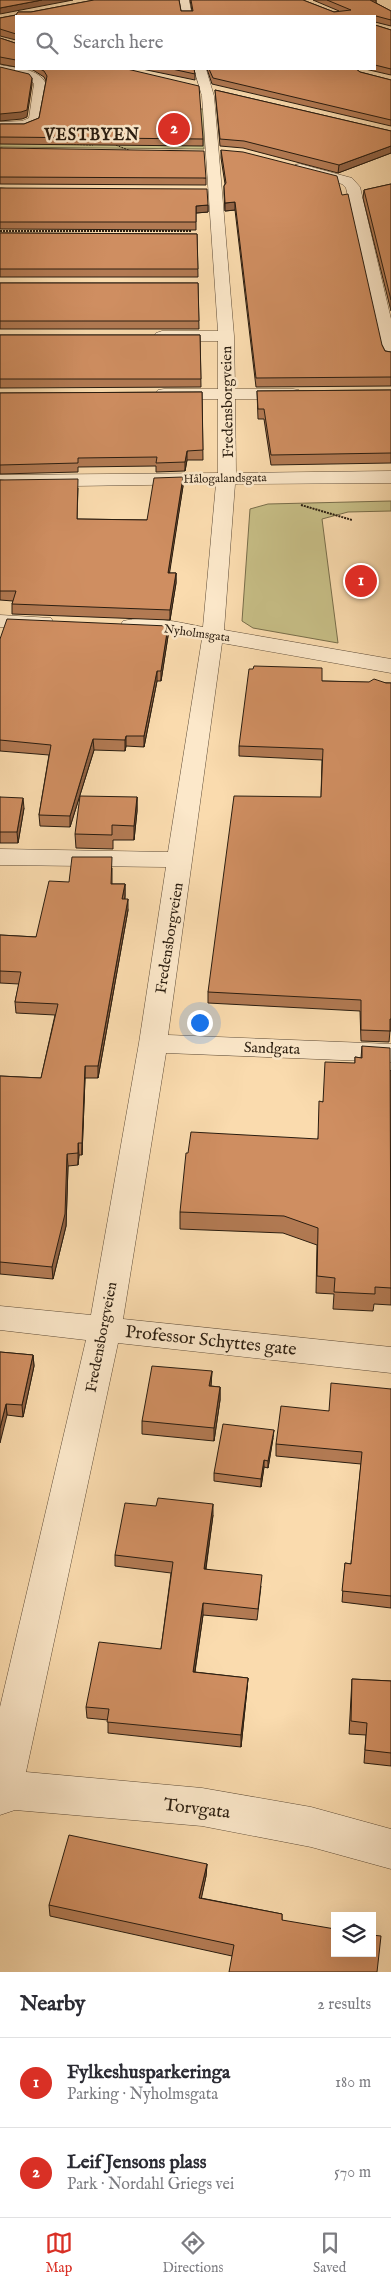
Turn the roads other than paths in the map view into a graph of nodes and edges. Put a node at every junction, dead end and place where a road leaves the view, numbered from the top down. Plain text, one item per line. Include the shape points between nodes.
1 (184, 0) edge
2 (187, 15) edge
3 (0, 68) edge
4 (200, 70) edge
5 (191, 85) edge
6 (207, 90) junction
7 (220, 92) edge
8 (0, 126) edge
9 (290, 166) edge
10 (200, 191) edge
11 (217, 191) junction
12 (200, 234) road end
13 (219, 236) junction
14 (203, 284) dead end
15 (222, 284) junction
16 (147, 336) edge
17 (226, 336) junction
18 (391, 354) edge
19 (147, 394) edge
20 (226, 394) junction
21 (306, 394) edge
22 (391, 477) edge
23 (0, 481) edge
24 (227, 486) junction
25 (391, 491) edge
26 (0, 495) edge
27 (0, 622) edge
28 (58, 624) edge
29 (107, 625) edge
30 (214, 634) junction
31 (391, 666) edge
32 (0, 857) edge
33 (182, 860) junction
34 (153, 1043) junction
35 (391, 1053) edge
36 (0, 1318) edge
37 (105, 1328) junction
38 (391, 1360) edge
39 (1, 1792) edge
40 (391, 1849) edge

1 - 2 street
3 - 8 street via 34,76 40,84 36,120 24,125
4 - 6 street, Fredensborgveien
5 - 6 street
6 - 7 street
6 - 11 street, Fredensborgveien
9 - 18 street via 339,178 353,187
10 - 11 street
11 - 13 street, Fredensborgveien
12 - 13 street
13 - 15 street, Fredensborgveien
14 - 15 street
15 - 17 street, Fredensborgveien
16 - 17 street
17 - 20 street, Fredensborgveien
19 - 20 street
20 - 21 street
20 - 24 street, Fredensborgveien
22 - 24 street, Hålogalandsgata
23 - 24 street, Hålogalandsgata
24 - 25 street, Hålogalandsgata
24 - 26 street, Hålogalandsgata
24 - 30 street, Fredensborgveien
27 - 28 street
29 - 30 street, Nyholmsgata via 175,628
30 - 31 street, Nyholmsgata
30 - 33 street, Fredensborgveien
32 - 33 street
33 - 34 street, Fredensborgveien
34 - 35 street, Sandgata
34 - 37 street, Fredensborgveien
36 - 37 street, Professor Schyttes gate
37 - 38 street, Professor Schyttes gate
37 - 39 street, Fredensborgveien
39 - 40 street, Torvgata via 202,1806 311,1827

